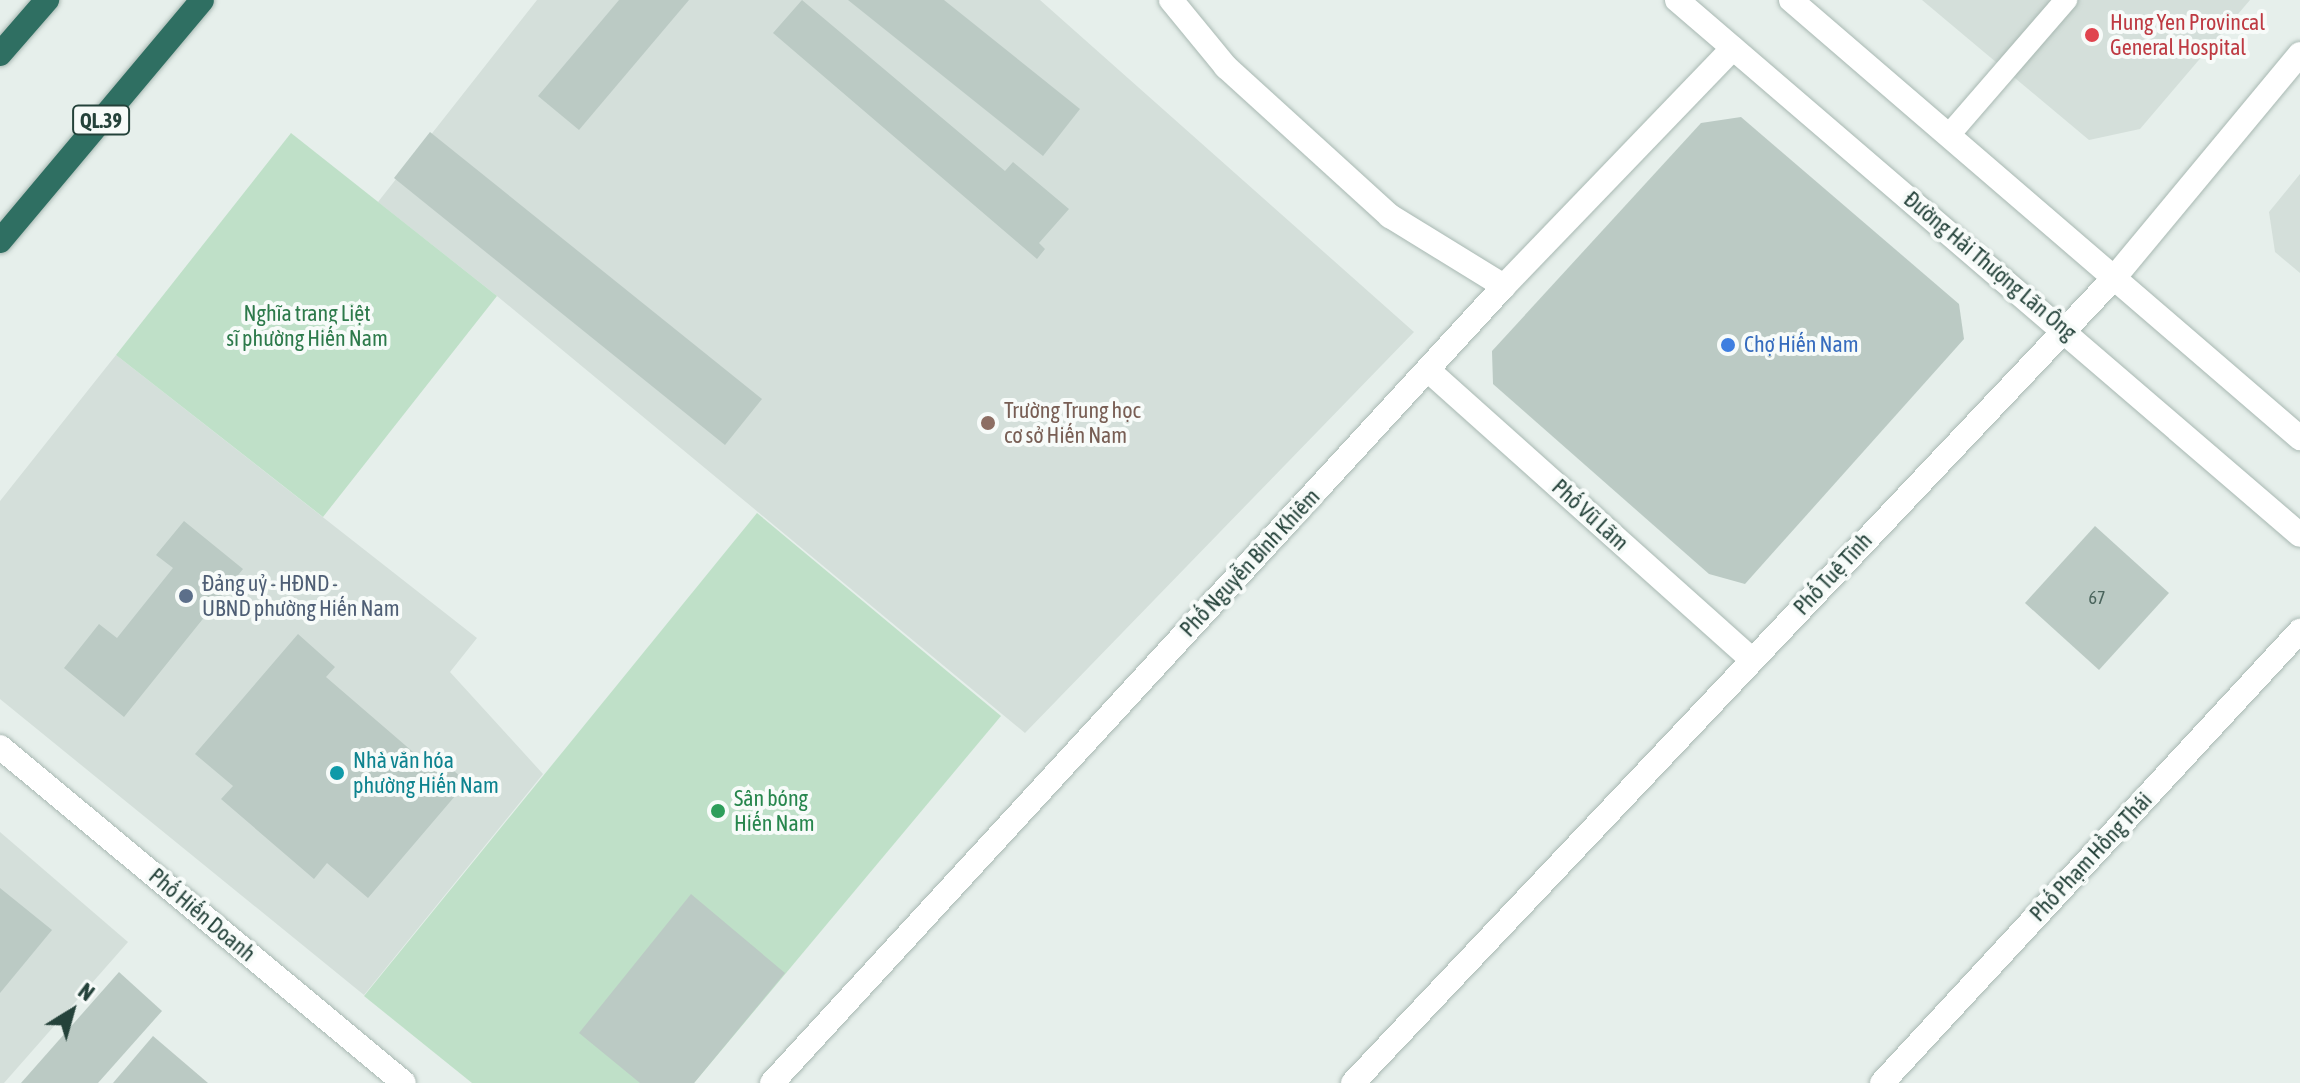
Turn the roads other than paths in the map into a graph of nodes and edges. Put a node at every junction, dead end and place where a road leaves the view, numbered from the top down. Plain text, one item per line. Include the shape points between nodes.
1 (47, 0) edge
2 (202, 0) edge
3 (1171, 0) edge
4 (1677, 0) edge
5 (1791, 0) edge
6 (2066, 0) edge
7 (1733, 48) junction
8 (0, 54) edge
9 (2300, 54) edge
10 (1949, 135) junction
11 (0, 241) edge
12 (2114, 278) junction
13 (1504, 286) junction
14 (2065, 329) junction
15 (1428, 370) junction
16 (2300, 438) edge
17 (2300, 535) edge
18 (2300, 631) edge
19 (1752, 660) junction
20 (0, 747) edge
21 (404, 1083) edge
22 (772, 1083) edge
23 (1353, 1083) edge
24 (1882, 1083) edge

1 - 8 highway
2 - 11 highway, QL.39
3 - 13 street via 1226,67 1390,216
4 - 7 street, Đường Hải Thượng Lãn Ông
5 - 10 street
6 - 10 lane
7 - 13 street, Phố Nguyễn Bỉnh Khiêm
7 - 14 street, Đường Hải Thượng Lãn Ông
9 - 12 street, Phố Tuệ Tĩnh
10 - 12 street
12 - 14 street, Phố Tuệ Tĩnh
12 - 16 street
13 - 15 street, Phố Nguyễn Bỉnh Khiêm
14 - 17 street, Đường Hải Thượng Lãn Ông
14 - 19 street, Phố Tuệ Tĩnh
15 - 19 street, Phố Vũ Lãm
15 - 22 street, Phố Nguyễn Bỉnh Khiêm
18 - 24 street, Phố Phạm Hồng Thái
19 - 23 street, Phố Tuệ Tĩnh
20 - 21 street, Phố Hiến Doanh

